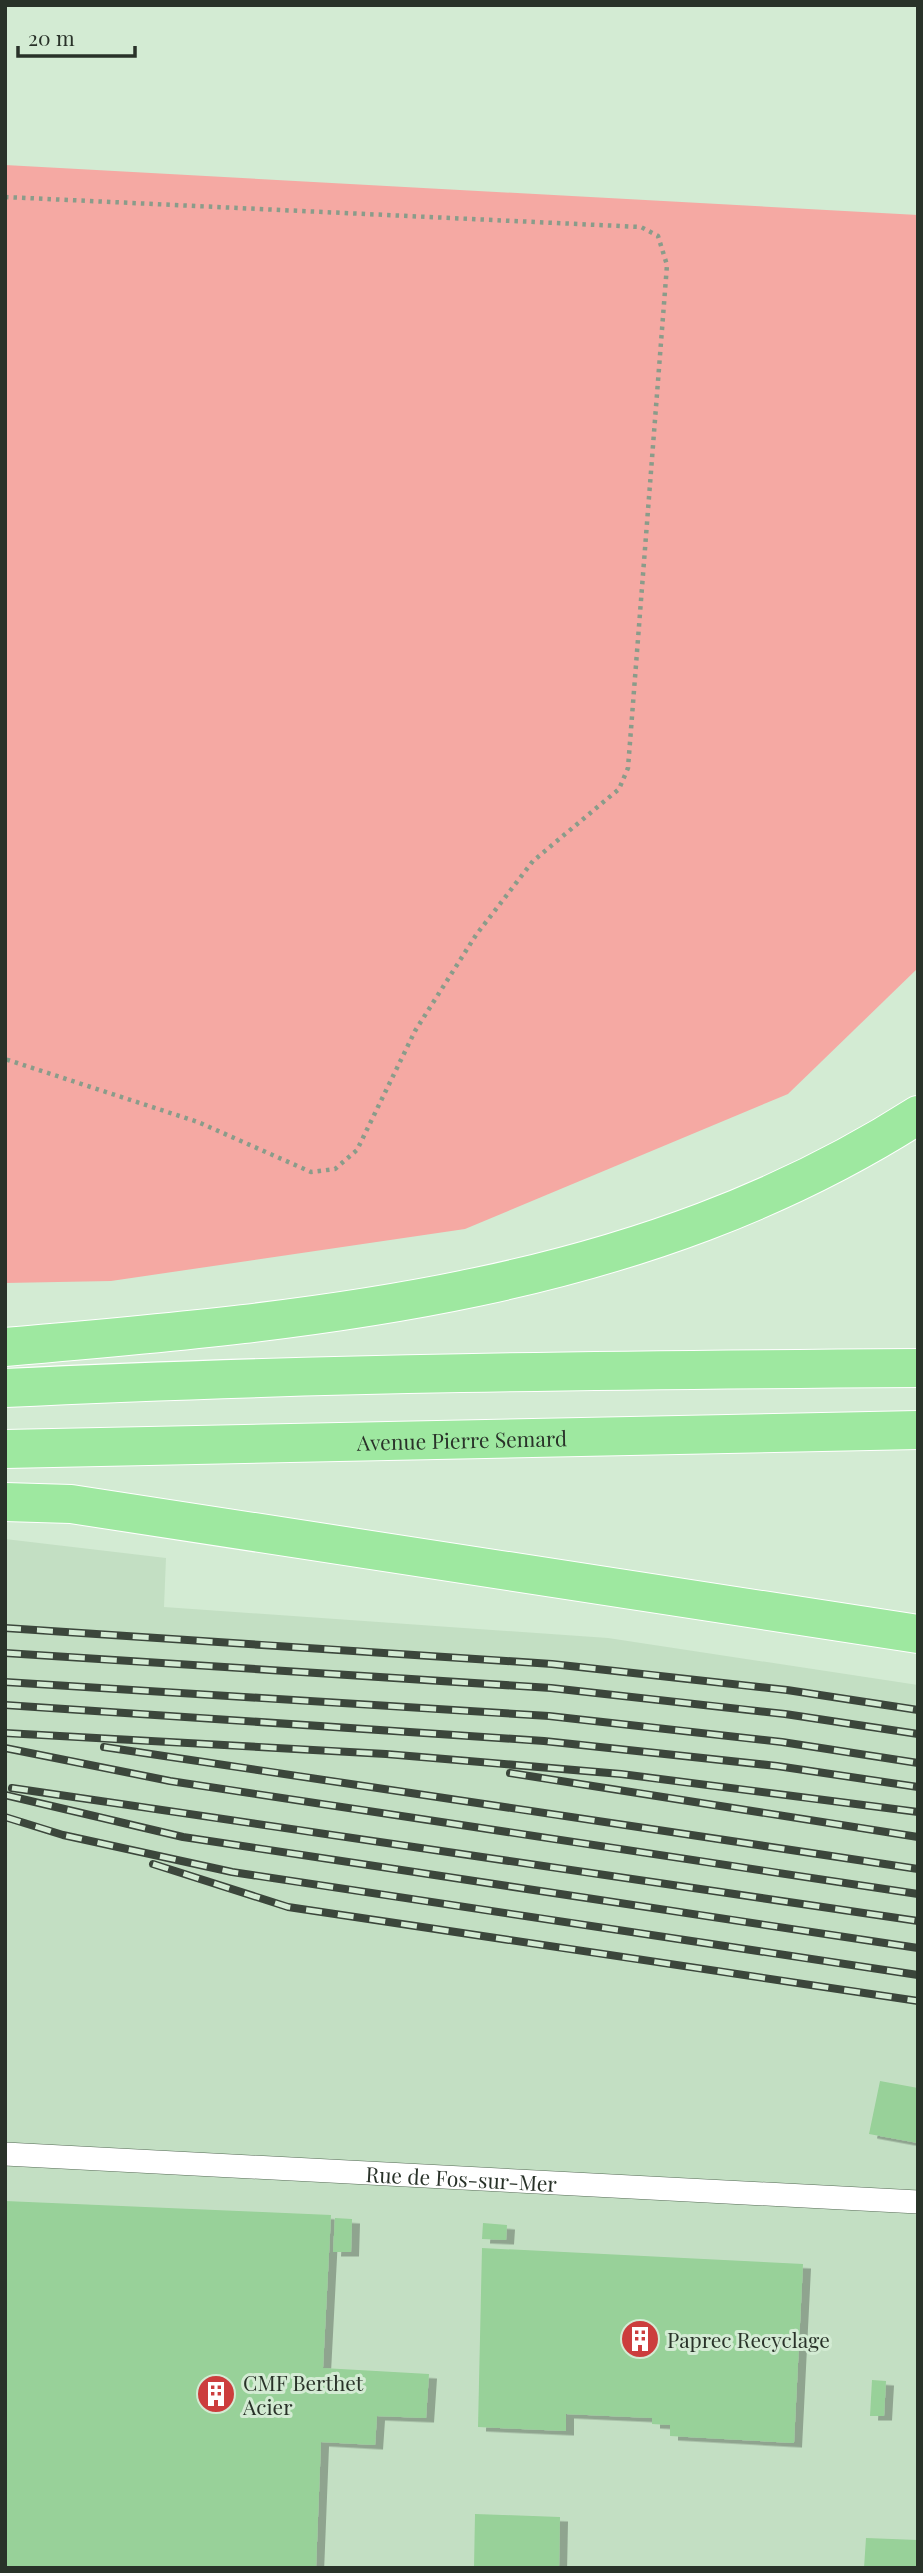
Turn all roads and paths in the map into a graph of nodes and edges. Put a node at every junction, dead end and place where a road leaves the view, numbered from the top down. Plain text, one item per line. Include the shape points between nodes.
1 (5, 197) edge
2 (5, 1059) edge
3 (918, 1115) edge
4 (5, 1347) edge
5 (918, 1368) edge
6 (5, 1388) edge
7 (918, 1430) edge
8 (5, 1449) edge
9 (5, 1502) edge
10 (918, 1634) edge
11 (5, 2154) edge
12 (918, 2202) edge

1 - 2 path via 641,227 658,236 667,265 628,768 619,789 533,861 476,935 415,1031 357,1150 335,1169 311,1172 198,1122
3 - 4 highway via 761,1200 652,1240 513,1281 365,1310
5 - 6 highway via 412,1373
7 - 8 highway, Avenue Pierre Semard
9 - 10 highway via 71,1504
11 - 12 lane, Rue de Fos-sur-Mer

